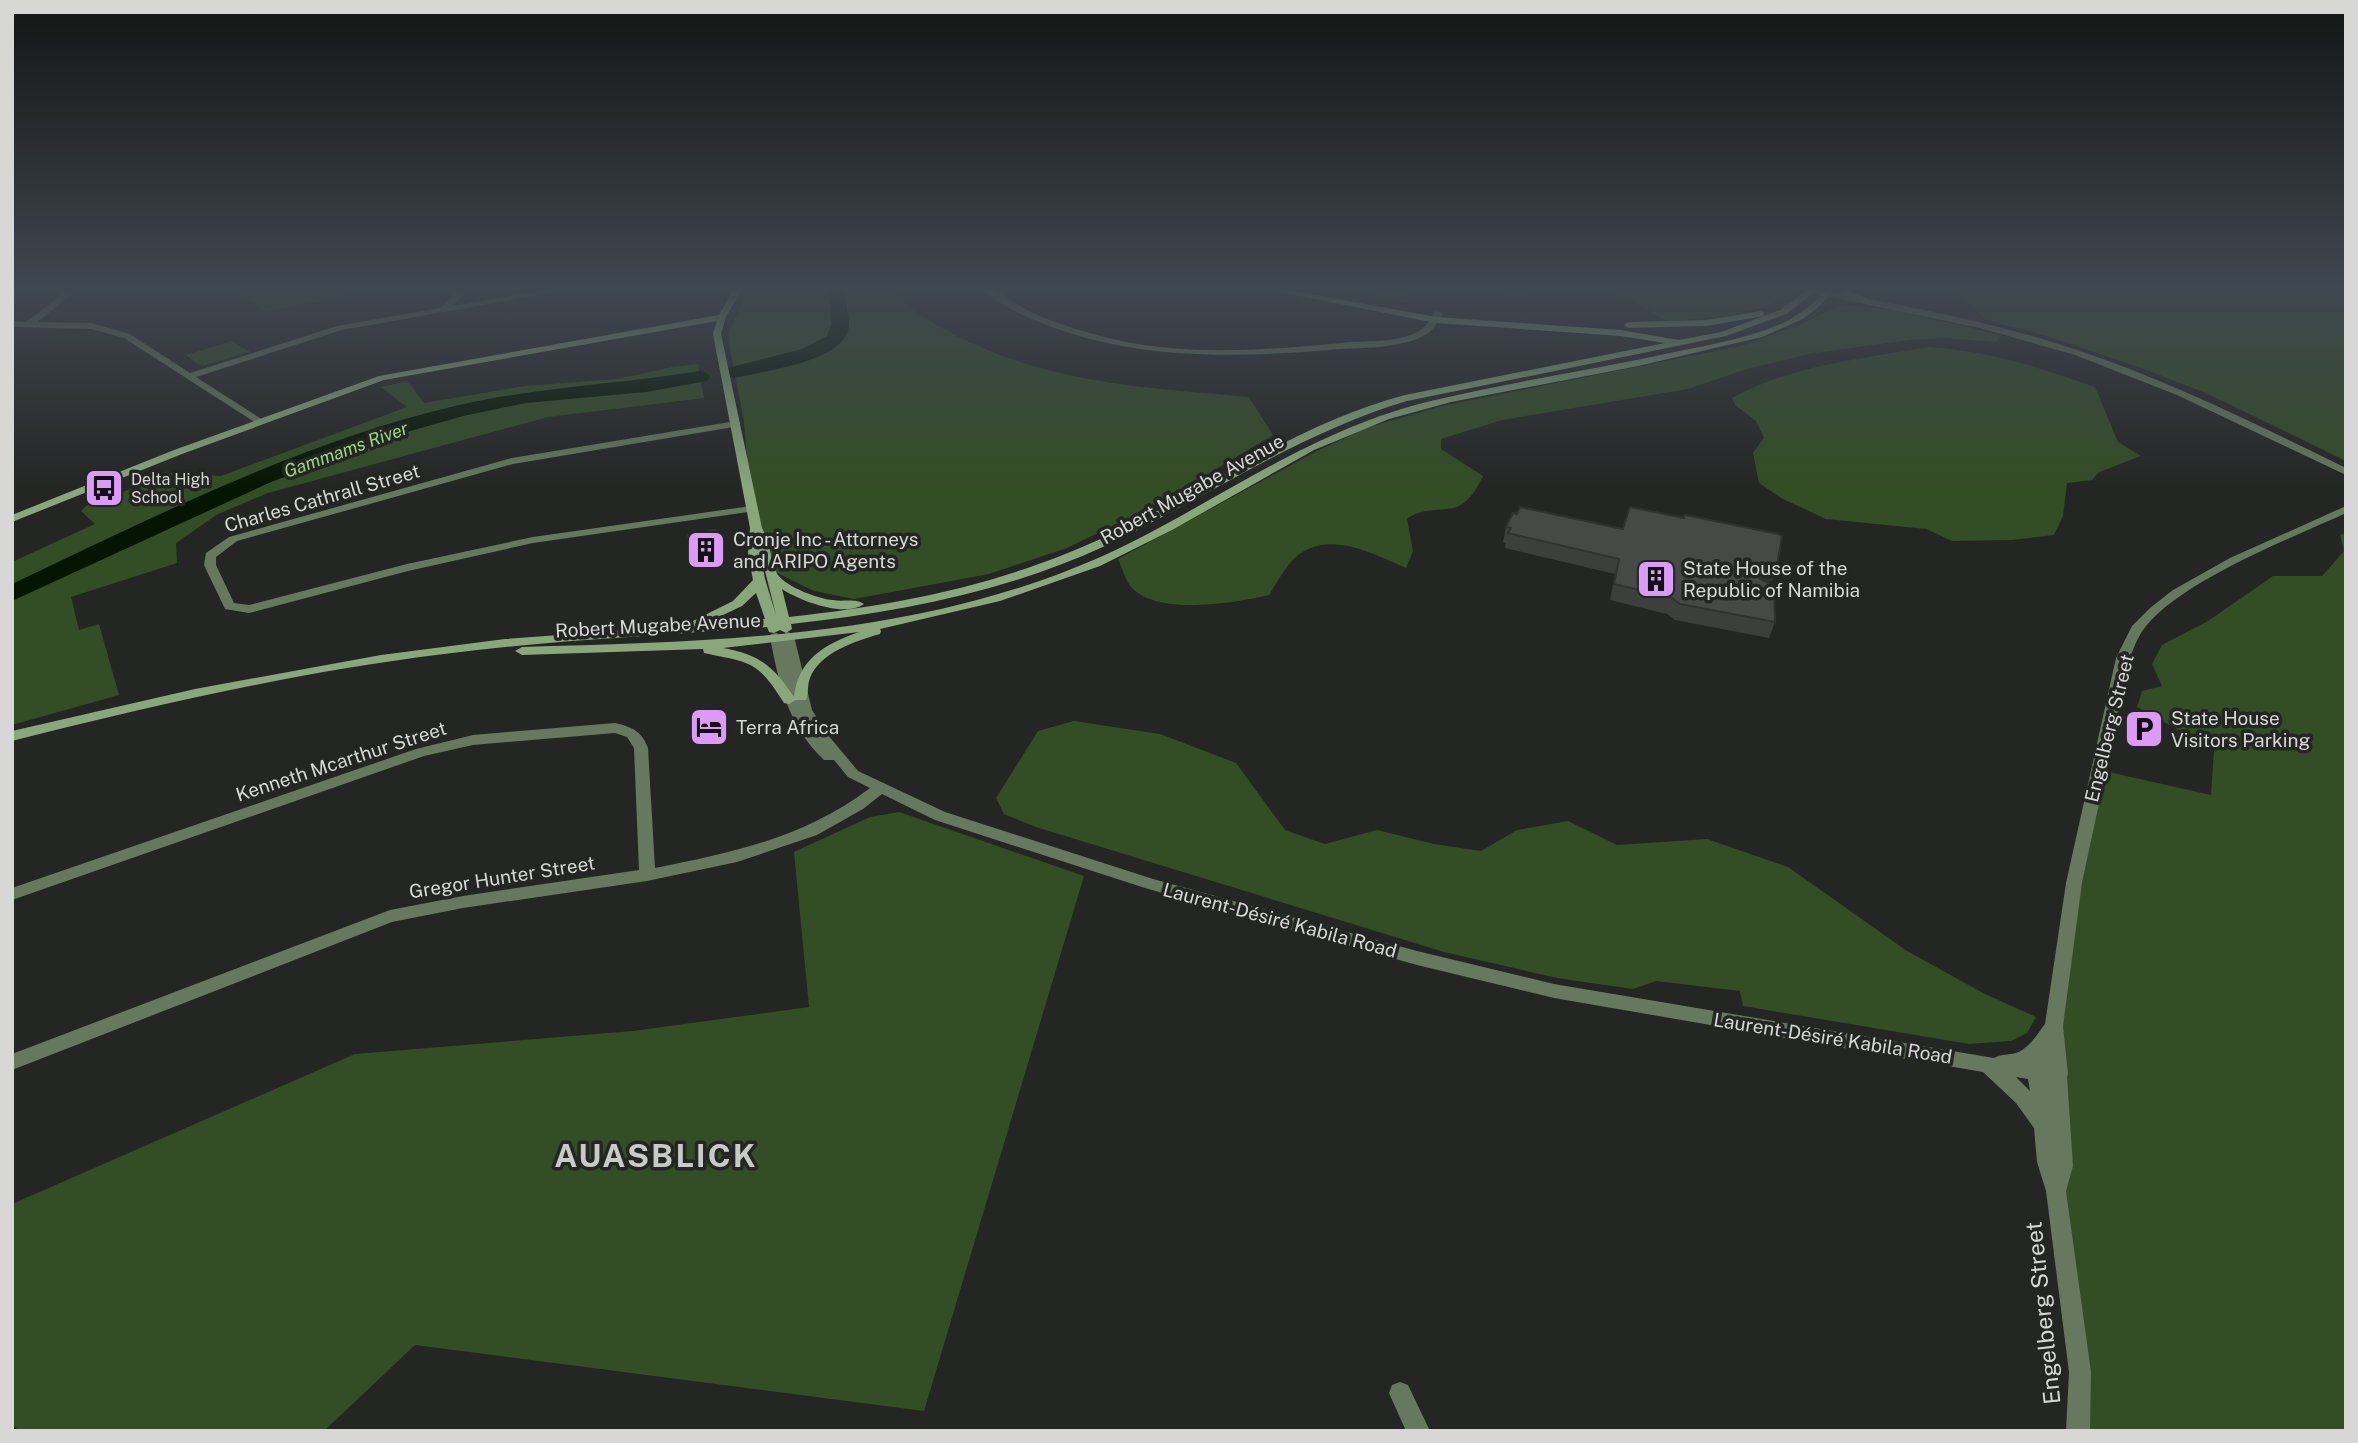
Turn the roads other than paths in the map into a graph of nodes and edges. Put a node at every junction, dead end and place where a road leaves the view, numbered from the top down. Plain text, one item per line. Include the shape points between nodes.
1 (156, 354) edge
2 (257, 354) edge
3 (514, 354) edge
4 (721, 354) edge
5 (1208, 354) edge
6 (1233, 354) edge
7 (1601, 354) edge
8 (1633, 354) edge
9 (1654, 354) edge
10 (2080, 354) edge
11 (1588, 361) junction
12 (190, 376) junction
13 (259, 422) junction
14 (736, 424) junction
15 (2346, 476) edge
16 (751, 509) junction
17 (2346, 509) edge
18 (12, 519) edge
19 (764, 577) junction
20 (985, 587) junction
21 (930, 614) junction
22 (778, 622) junction
23 (679, 630) junction
24 (782, 637) junction
25 (680, 647) junction
26 (423, 654) junction
27 (795, 698) junction
28 (12, 736) edge
29 (879, 789) junction
30 (647, 875) junction
31 (12, 894) edge
32 (2054, 1026) junction
33 (2039, 1046) junction
34 (12, 1062) edge
35 (1986, 1063) junction
36 (2037, 1073) junction
37 (2059, 1074) junction
38 (2043, 1130) junction
39 (2056, 1191) junction
40 (1400, 1393) dead end
41 (1418, 1431) edge
42 (2078, 1431) edge

1 - 12 street
2 - 12 street
3 - 13 main road via 382,378
4 - 14 main road
5 - 6 street
7 - 11 main road
8 - 11 main road, Robert Mugabe Avenue
9 - 21 main road, Robert Mugabe Avenue via 1386,416 1311,446 1094,564 1024,590
10 - 15 street via 2206,403
11 - 20 main road, Robert Mugabe Avenue via 1363,410 1300,436 1083,553
12 - 13 street
13 - 18 main road
14 - 16 main road
14 - 16 street, Charles Cathrall Street via 512,461 233,539 209,556 210,565 229,606 249,609 533,540
16 - 19 main road via 756,528 753,542
17 - 32 street, Engelberg Street via 2211,573 2169,599 2137,629 2123,658 2109,712 2074,883
19 - 20 main road via 831,604 900,600
19 - 22 main road
19 - 23 main road via 736,605
20 - 22 main road, Robert Mugabe Avenue via 875,610
21 - 24 main road, Robert Mugabe Avenue
21 - 27 main road via 829,650 804,676
22 - 23 main road, Robert Mugabe Avenue
22 - 24 main road
23 - 26 main road, Robert Mugabe Avenue
24 - 25 main road, Robert Mugabe Avenue
24 - 27 street
25 - 26 main road, Robert Mugabe Avenue
25 - 27 main road via 722,651 757,662
26 - 28 main road, Robert Mugabe Avenue via 215,689
27 - 29 street, Laurent-Désiré Kabila Road via 802,727 814,743
29 - 30 street, Gregor Hunter Street via 806,835 751,854
29 - 35 street, Laurent-Désiré Kabila Road via 940,816 1101,869 1467,970 1554,991
30 - 31 street, Kenneth Mcarthur Street via 641,748 638,737 615,728 473,740 421,752
30 - 34 street, Gregor Hunter Street via 390,916
32 - 33 street, Engelberg Street
32 - 37 street, Engelberg Street
33 - 35 street, Laurent-Désiré Kabila Road via 2023,1060
33 - 36 street, Engelberg Street
35 - 36 street, Laurent-Désiré Kabila Road
35 - 38 street via 2031,1104
36 - 37 street, Laurent-Désiré Kabila Road
36 - 38 street, Engelberg Street
37 - 39 street, Engelberg Street via 2063,1166
38 - 39 street, Engelberg Street via 2046,1162
39 - 42 street, Engelberg Street via 2080,1372
40 - 41 street

